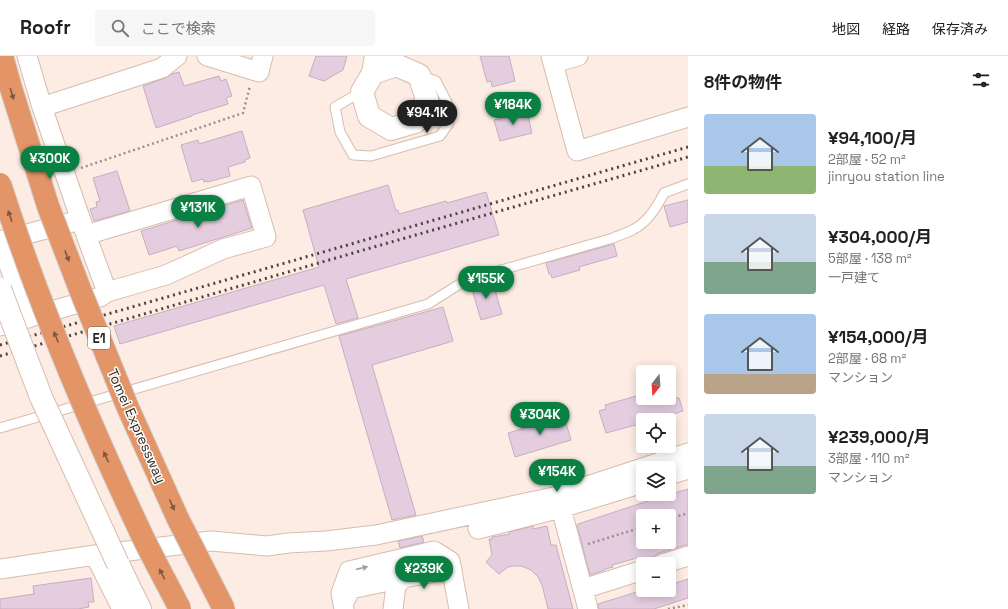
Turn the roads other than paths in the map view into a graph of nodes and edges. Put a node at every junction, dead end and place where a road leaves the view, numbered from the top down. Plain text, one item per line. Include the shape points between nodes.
1 (2, 56) edge
2 (27, 56) edge
3 (177, 56) edge
4 (207, 56) edge
5 (578, 56) edge
6 (552, 60) edge
7 (259, 64) edge
8 (375, 64) edge
9 (419, 75) junction
10 (362, 92) junction
11 (42, 107) junction
12 (688, 117) edge
13 (0, 184) edge
14 (688, 184) edge
15 (83, 227) junction
16 (0, 241) edge
17 (0, 289) edge
18 (107, 292) junction
19 (28, 318) junction
20 (0, 326) edge
21 (0, 428) edge
22 (688, 453) edge
23 (688, 469) edge
24 (676, 473) edge
25 (636, 485) edge
26 (561, 508) junction
27 (478, 529) dead end
28 (95, 556) junction
29 (688, 556) edge
30 (676, 560) edge
31 (0, 569) edge
32 (452, 570) junction
33 (636, 572) edge
34 (403, 578) junction
35 (583, 589) junction
36 (343, 607) edge
37 (122, 609) edge
38 (140, 609) edge
39 (180, 609) edge
40 (224, 609) edge
41 (393, 609) edge
42 (459, 609) edge
43 (588, 609) edge

1 -> 40 highway, Tomei Expressway / E1, bridge via 48,206 98,336 178,520
2 - 11 street
3 - 11 street via 162,68
4 - 7 street
5 - 6 street
6 - 12 street via 577,151
8 - 9 street via 396,64
8 - 10 street
9 - 10 street via 427,99 415,122 391,129 369,116
9 - 10 lane via 436,81 446,102 449,123 440,136 371,156 353,155 340,132 335,107
11 - 15 street
39 -> 13 highway, bridge via 140,532 90,422 42,303
14 - 21 lane via 664,193 658,206 635,229 613,238 477,277 458,284 428,304
15 - 16 street
15 - 18 street
15 - 18 street via 251,186 266,237 223,249 166,275
16 - 19 street
17 - 38 street, bridge via 40,397
18 - 19 street via 100,297
19 - 20 street
22 - 28 street via 554,497 376,535 267,546 211,541
23 - 24 street
25 - 26 street
26 - 27 street
26 - 35 street
28 - 31 street
28 - 37 street
29 - 30 street
32 - 34 street
36 -> 32 street via 341,593 349,571 434,551 450,561
32 - 42 street
33 - 35 street
34 - 36 street via 351,589
34 - 41 street via 396,586
35 - 43 street

